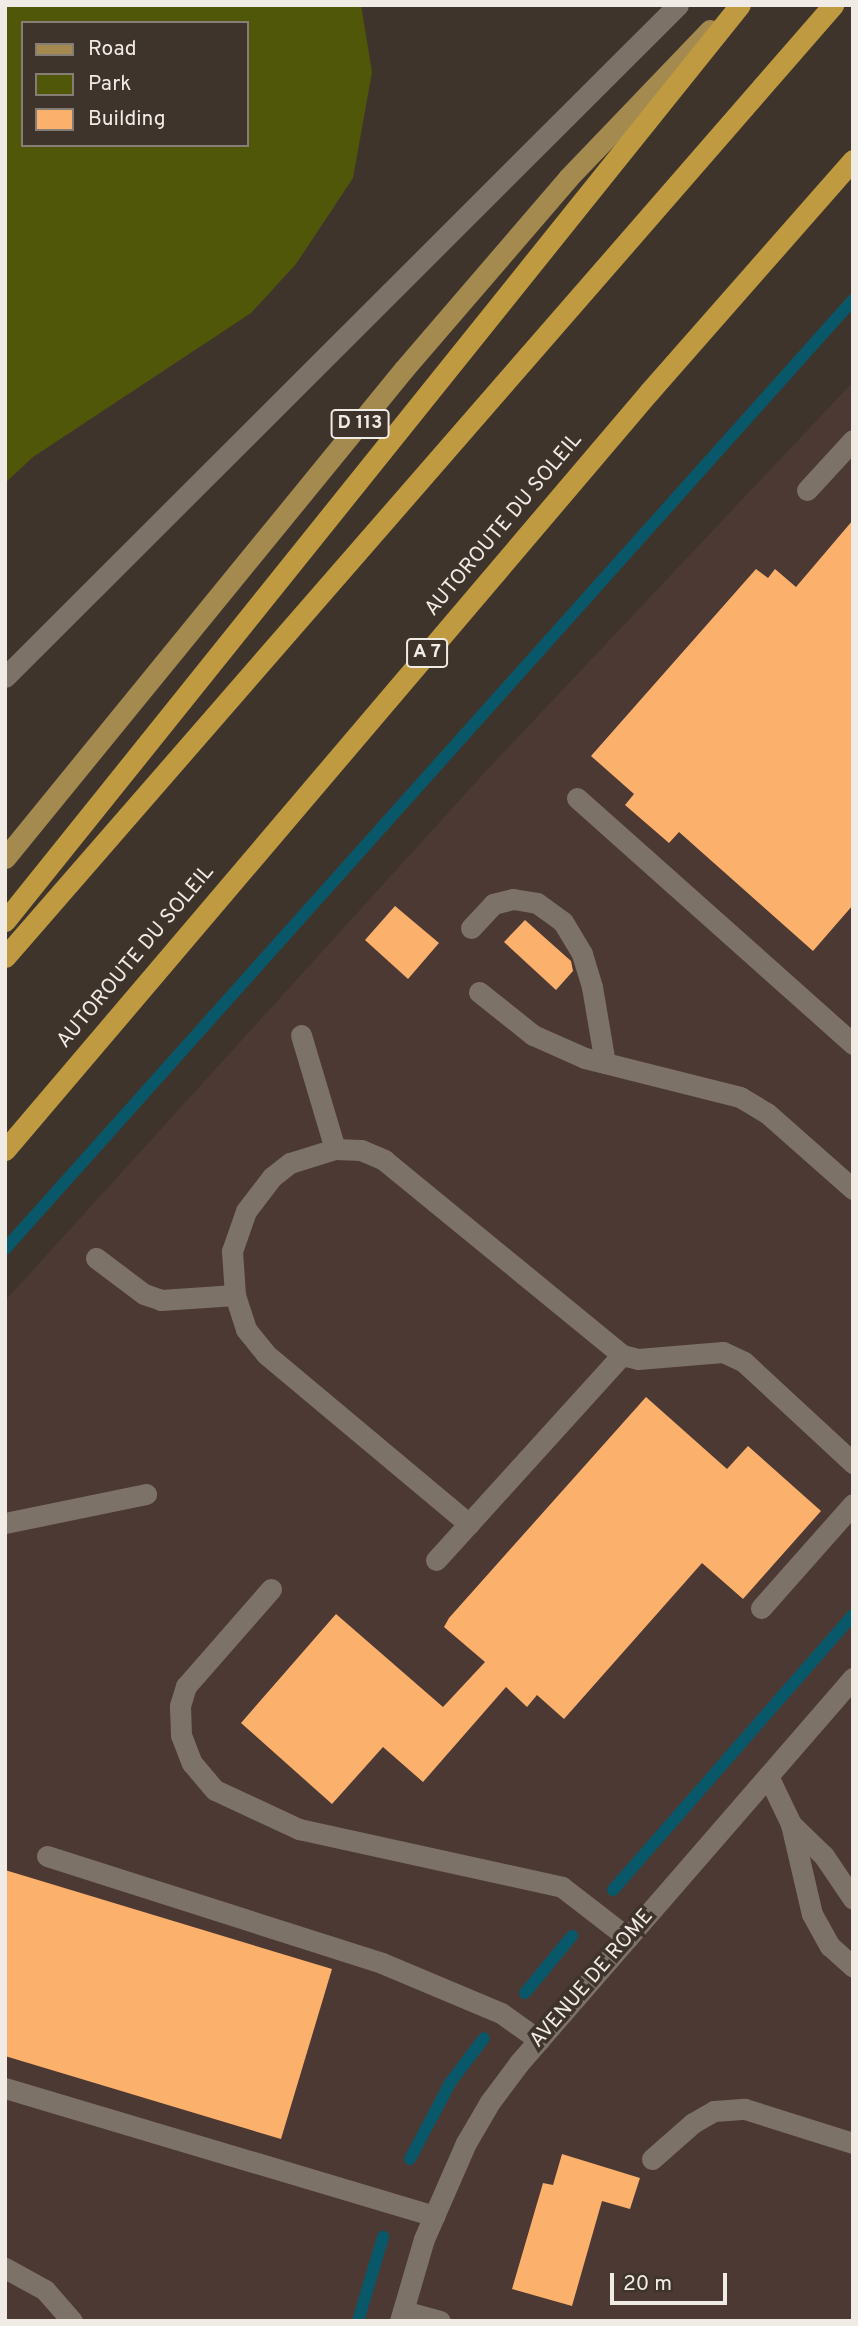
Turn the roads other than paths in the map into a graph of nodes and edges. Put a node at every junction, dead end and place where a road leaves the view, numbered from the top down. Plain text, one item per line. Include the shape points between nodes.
1 (678, 5) edge
2 (733, 5) edge
3 (740, 5) edge
4 (833, 5) edge
5 (853, 160) edge
6 (853, 440) edge
7 (807, 490) dead end
8 (5, 677) edge
9 (577, 798) dead end
10 (5, 858) edge
11 (5, 921) edge
12 (471, 928) dead end
13 (5, 957) edge
14 (479, 992) dead end
15 (301, 1035) dead end
16 (853, 1044) edge
17 (605, 1063) junction
18 (335, 1149) junction
19 (5, 1150) edge
20 (853, 1189) edge
21 (96, 1258) dead end
22 (235, 1295) junction
23 (622, 1355) junction
24 (853, 1463) edge
25 (146, 1494) dead end
26 (853, 1504) edge
27 (5, 1523) edge
28 (469, 1524) junction
29 (436, 1560) dead end
30 (271, 1589) dead end
31 (761, 1608) dead end
32 (853, 1678) edge
33 (768, 1776) junction
34 (791, 1824) junction
35 (47, 1856) dead end
36 (853, 1899) edge
37 (628, 1938) junction
38 (853, 1967) edge
39 (539, 2040) junction
40 (5, 2088) edge
41 (853, 2143) edge
42 (652, 2159) dead end
43 (434, 2216) junction
44 (5, 2268) edge
45 (401, 2316) edge
46 (72, 2321) edge
47 (440, 2321) edge

1 - 8 street
2 - 10 main road, D 113 via 568,178 404,369
3 - 11 highway
4 - 13 highway
5 - 19 highway, AUTOROUTE DU SOLEIL / A 7 via 649,392
6 - 7 street
9 - 16 street
12 - 17 street via 493,904 513,899 537,903 562,922 582,954
14 - 17 street via 533,1035
15 - 18 street
17 - 20 street via 740,1097 767,1113
18 - 22 street via 290,1163 272,1177 246,1211 232,1251
18 - 23 street via 361,1150 384,1160
21 - 22 street via 144,1294 161,1300
22 - 28 street via 246,1329 267,1354
23 - 24 street via 638,1359 723,1352 744,1362
23 - 28 street
25 - 27 street
26 - 31 street
28 - 29 street
30 - 37 street via 186,1686 180,1706 181,1734 192,1763 215,1790 299,1829 562,1886
32 - 33 street, AVENUE DE ROME
33 - 34 street
33 - 37 street, AVENUE DE ROME
34 - 36 street via 824,1856
34 - 38 street via 812,1914 830,1946
35 - 39 street via 383,1964 501,2013
37 - 39 street, AVENUE DE ROME
39 - 43 street, AVENUE DE ROME via 490,2102
40 - 43 street
41 - 42 street via 745,2109 714,2111
43 - 45 street, AVENUE DE ROME
44 - 46 street via 45,2290
45 - 47 street

